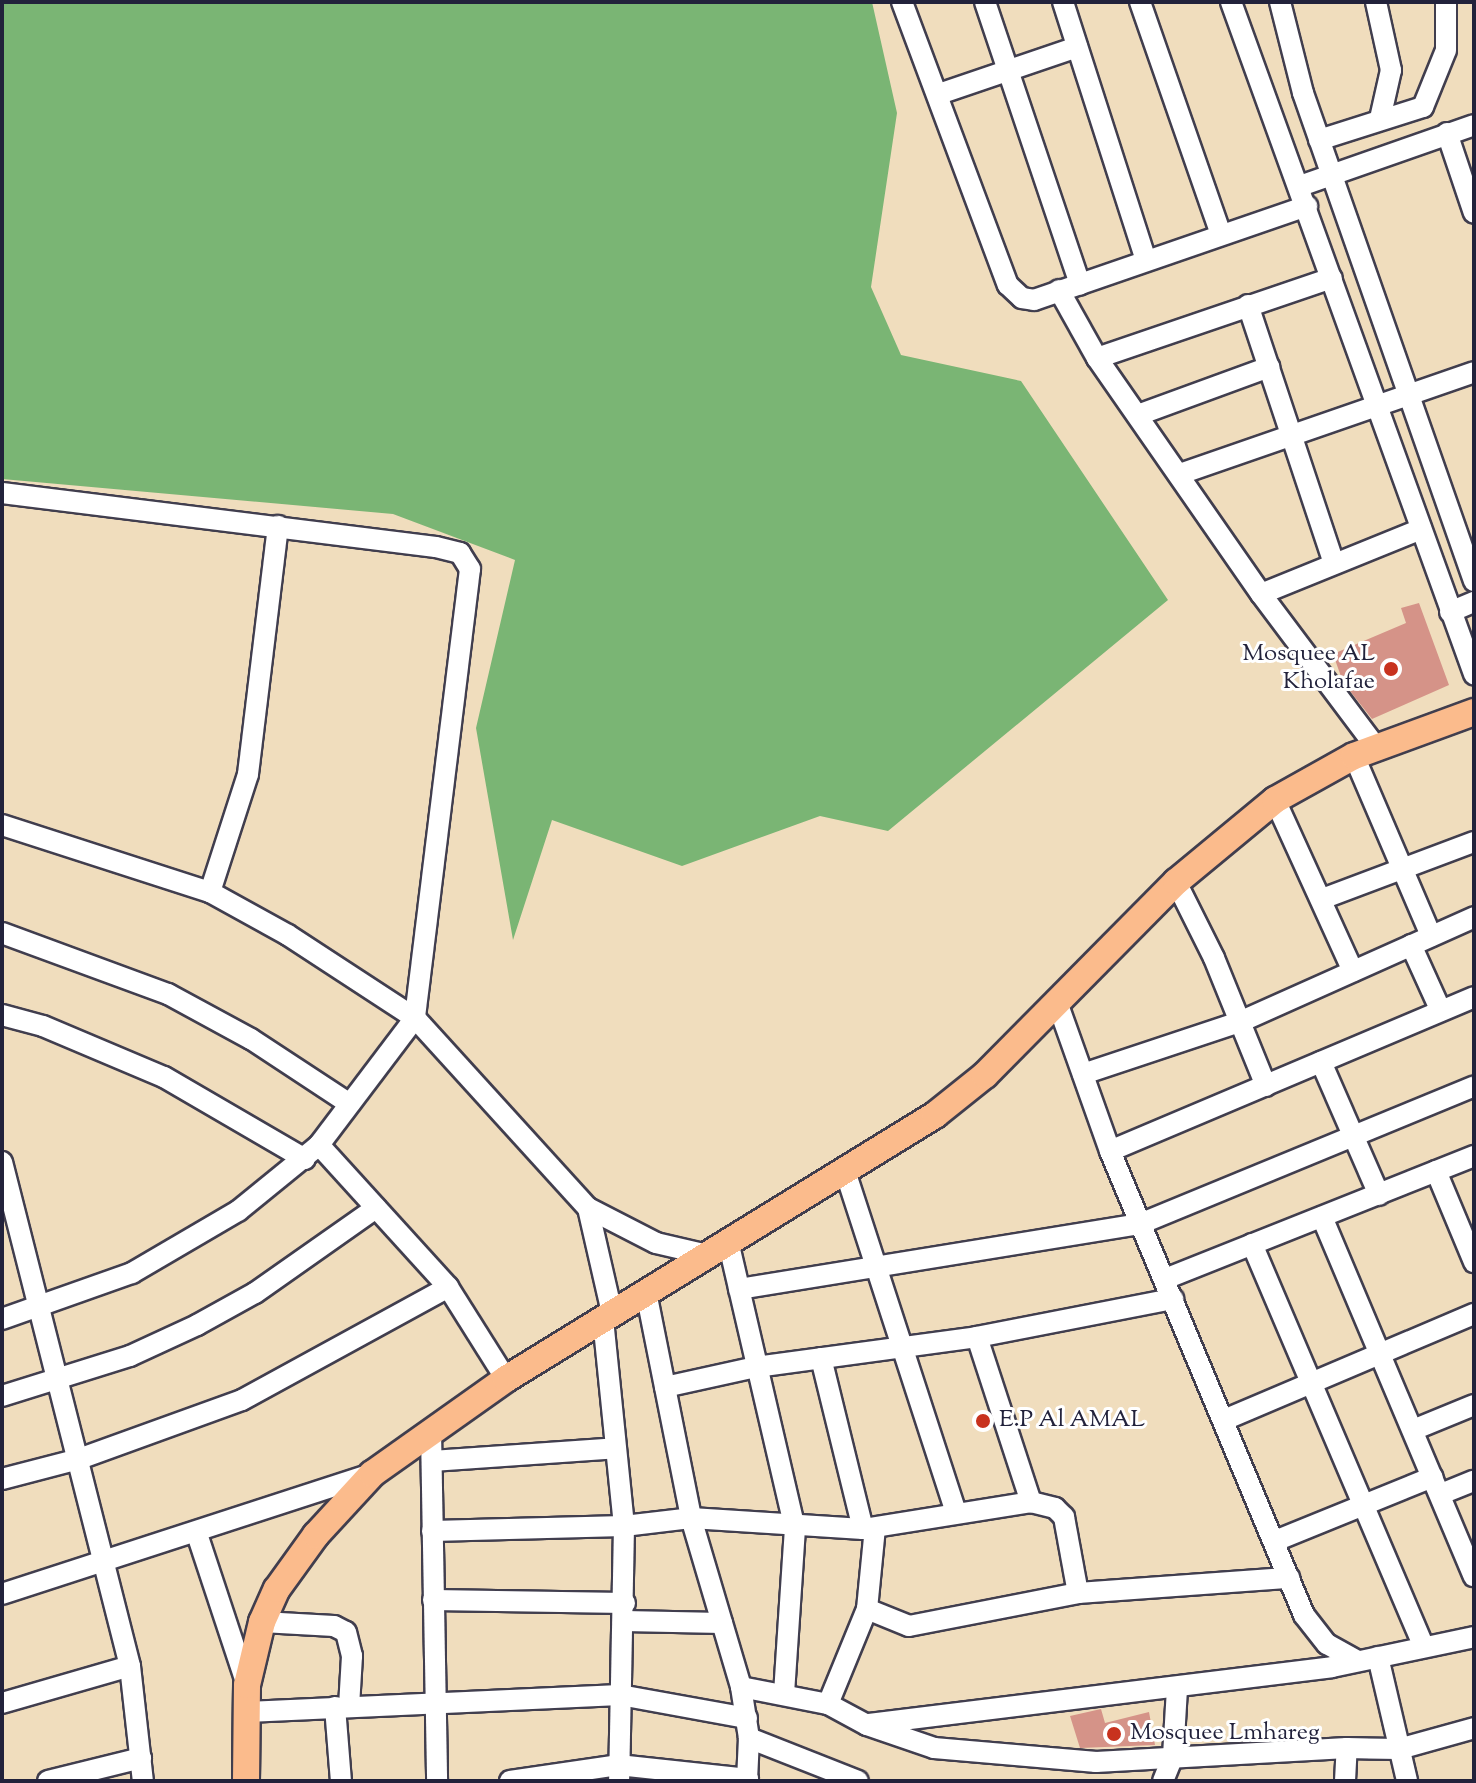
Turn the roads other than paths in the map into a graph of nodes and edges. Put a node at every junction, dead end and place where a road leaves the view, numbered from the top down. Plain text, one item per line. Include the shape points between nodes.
1 (902, 2) edge
2 (985, 2) edge
3 (1063, 2) edge
4 (1140, 2) edge
5 (1231, 2) edge
6 (1280, 2) edge
7 (1376, 2) edge
8 (1446, 2) edge
9 (1077, 47) junction
10 (1010, 71) junction
11 (939, 94) junction
12 (1380, 119) junction
13 (1474, 125) edge
14 (1447, 133) junction
15 (1319, 140) junction
16 (1332, 174) junction
17 (1304, 196) junction
18 (1474, 213) edge
19 (1221, 234) junction
20 (1146, 260) junction
21 (1332, 278) junction
22 (1080, 284) junction
23 (1059, 290) junction
24 (1248, 305) junction
25 (1097, 358) junction
26 (1269, 367) junction
27 (1474, 372) edge
28 (1409, 394) junction
29 (1377, 405) junction
30 (1138, 415) junction
31 (1292, 434) junction
32 (1180, 474) junction
33 (2, 493) edge
34 (278, 526) junction
35 (1421, 529) junction
36 (1334, 563) junction
37 (1474, 581) edge
38 (1261, 594) junction
39 (1474, 602) edge
40 (1450, 612) junction
41 (1474, 674) edge
42 (1474, 712) edge
43 (1365, 751) junction
44 (1275, 800) junction
45 (2, 825) edge
46 (1474, 842) edge
47 (1399, 868) junction
48 (1176, 882) junction
49 (210, 892) junction
50 (1322, 899) junction
51 (1474, 917) edge
52 (2, 933) edge
53 (1431, 936) junction
54 (1411, 945) junction
55 (1353, 971) junction
56 (1474, 997) edge
57 (1057, 1002) junction
58 (1441, 1011) junction
59 (2, 1015) edge
60 (415, 1018) junction
61 (1242, 1021) junction
62 (1321, 1062) junction
63 (1083, 1074) junction
64 (1266, 1086) junction
65 (1474, 1086) edge
66 (350, 1104) junction
67 (1353, 1135) junction
68 (1110, 1151) junction
69 (312, 1152) junction
70 (1474, 1156) edge
71 (2, 1162) edge
72 (1436, 1171) junction
73 (846, 1174) junction
74 (1379, 1195) junction
75 (376, 1208) junction
76 (588, 1208) junction
77 (1322, 1217) junction
78 (1140, 1224) junction
79 (1252, 1244) junction
80 (718, 1248) junction
81 (1474, 1262) edge
82 (877, 1266) junction
83 (1165, 1279) junction
84 (448, 1287) junction
85 (739, 1289) junction
86 (646, 1292) junction
87 (1173, 1299) junction
88 (42, 1309) junction
89 (1474, 1314) edge
90 (608, 1316) junction
91 (2, 1319) edge
92 (977, 1337) junction
93 (903, 1347) junction
94 (1381, 1355) junction
95 (821, 1358) junction
96 (756, 1367) junction
97 (506, 1379) junction
98 (60, 1381) junction
99 (1310, 1384) junction
100 (665, 1387) junction
101 (2, 1396) edge
102 (1474, 1405) edge
103 (1224, 1420) junction
104 (1413, 1430) junction
105 (431, 1431) junction
106 (616, 1448) junction
107 (79, 1459) junction
108 (432, 1461) junction
109 (372, 1474) junction
110 (2, 1479) edge
111 (1474, 1481) edge
112 (1437, 1486) junction
113 (1031, 1502) junction
114 (1362, 1505) junction
115 (956, 1512) junction
116 (691, 1518) junction
117 (624, 1526) junction
118 (795, 1528) junction
119 (869, 1528) junction
120 (432, 1531) junction
121 (197, 1534) junction
122 (1275, 1541) junction
123 (107, 1562) junction
124 (1474, 1576) edge
125 (1289, 1578) junction
126 (1078, 1593) junction
127 (2, 1594) edge
128 (433, 1600) junction
129 (867, 1609) junction
130 (625, 1612) junction
131 (262, 1622) junction
132 (722, 1623) junction
133 (1474, 1637) edge
134 (1424, 1647) junction
135 (1378, 1657) junction
136 (1358, 1661) junction
137 (130, 1666) junction
138 (247, 1685) junction
139 (741, 1687) junction
140 (1177, 1688) junction
141 (784, 1693) junction
142 (620, 1695) junction
143 (432, 1701) junction
144 (2, 1703) edge
145 (828, 1704) junction
146 (342, 1706) junction
147 (247, 1712) junction
148 (867, 1725) junction
149 (748, 1728) junction
150 (1474, 1728) edge
151 (1347, 1748) junction
152 (1399, 1749) junction
153 (1173, 1756) junction
154 (141, 1758) junction
155 (618, 1773) edge
156 (748, 1780) edge
157 (48, 1781) edge
158 (143, 1781) edge
159 (246, 1781) edge
160 (341, 1781) edge
161 (437, 1781) edge
162 (510, 1781) edge
163 (858, 1781) edge
164 (1163, 1781) edge
165 (1345, 1781) edge
166 (1407, 1781) edge

1 - 11 street
2 - 10 street
3 - 9 street
4 - 19 street
5 - 17 street
6 - 15 street
7 - 12 street via 1391,70
8 - 12 street via 1446,50 1430,96 1410,115
9 - 10 street
9 - 20 street
10 - 11 street
10 - 22 street
11 - 23 street via 1011,290 1034,300
12 - 15 street
13 - 14 street
14 - 16 street
14 - 18 street
15 - 16 street
16 - 17 street
16 - 28 street
17 - 19 street
17 - 21 street
19 - 20 street
20 - 22 street
21 - 24 street
21 - 29 street
22 - 23 street
23 - 25 street
24 - 25 street
24 - 26 street
25 - 30 street
26 - 30 street
26 - 31 street
27 - 28 street
28 - 29 street
28 - 37 street
29 - 31 street
29 - 35 street
30 - 32 street
31 - 32 street
31 - 36 street
32 - 38 street
33 - 34 street
34 - 49 street via 248,774
34 - 60 street via 436,547 460,553 468,562
35 - 36 street
35 - 40 street
36 - 38 street
38 - 43 street
39 - 40 street
40 - 41 street
42 - 43 main road
43 - 44 main road
43 - 47 street
44 - 48 main road
44 - 50 street
45 - 49 street
46 - 47 street
47 - 50 street
47 - 53 street
48 - 57 main road
48 - 61 street
49 - 60 street via 288,935
50 - 55 street
51 - 53 street
52 - 66 street via 168,994 251,1039
53 - 54 street
54 - 55 street
54 - 58 street
55 - 61 street
56 - 58 street
57 - 63 street
57 - 73 main road via 976,1083
58 - 62 street
59 - 69 street via 43,1026 164,1077
60 - 66 street
60 - 76 street
61 - 63 street
61 - 64 street
62 - 64 street
62 - 67 street
63 - 68 street
64 - 68 street
65 - 67 street
66 - 69 street
67 - 74 street
67 - 78 street
68 - 78 street
69 - 75 street
69 - 88 street via 187,1244
70 - 72 street
71 - 88 street
72 - 74 street
72 - 81 street
73 - 80 main road
73 - 82 street
74 - 77 street
75 - 84 street
75 - 98 street via 255,1293 197,1325
76 - 80 street via 656,1243
76 - 90 street
77 - 79 street
77 - 94 street
78 - 82 street
78 - 83 street
79 - 83 street
79 - 99 street
80 - 85 street
80 - 86 main road
82 - 85 street
82 - 93 street
83 - 87 street
84 - 97 street
84 - 107 street via 242,1400
85 - 96 street
86 - 90 main road
86 - 100 street
87 - 92 street
87 - 103 street
88 - 91 street
88 - 98 street
89 - 94 street
90 - 97 main road
90 - 106 street
92 - 93 street
92 - 113 street
93 - 95 street
93 - 115 street
94 - 99 street
94 - 104 street
95 - 96 street
95 - 119 street
96 - 100 street
96 - 118 street
97 - 105 main road
98 - 101 street
98 - 107 street
99 - 103 street
99 - 114 street
100 - 116 street
102 - 104 street
103 - 122 street
104 - 112 street
105 - 108 street
105 - 109 main road
106 - 108 street
106 - 117 street
107 - 110 street
107 - 123 street
108 - 120 street
109 - 121 street
109 - 131 main road via 316,1535 277,1589
111 - 112 street
112 - 114 street
112 - 124 street
113 - 115 street
113 - 126 street via 1055,1508 1064,1517
114 - 122 street
114 - 134 street
115 - 119 street
116 - 117 street
116 - 118 street
116 - 132 street
117 - 120 street
117 - 130 street
118 - 119 street
118 - 141 street
119 - 129 street
120 - 128 street
121 - 123 street
121 - 138 street
122 - 125 street
123 - 127 street
123 - 137 street
125 - 126 street
125 - 136 street via 1316,1633
126 - 129 street via 909,1626
128 - 130 street
128 - 143 street
129 - 145 street
130 - 132 street
130 - 142 street
131 - 138 main road
131 - 146 street via 334,1626 346,1632 352,1656
132 - 139 street
133 - 134 street
134 - 135 street
135 - 136 street
135 - 152 street
136 - 140 street
137 - 144 street
137 - 154 street
138 - 147 main road
139 - 141 street
139 - 149 street
140 - 148 street
140 - 153 street
141 - 145 street
142 - 143 street
142 - 149 street
142 - 155 street
143 - 146 street
143 - 161 street
145 - 148 street
146 - 147 street
146 - 160 street
147 - 159 main road
148 - 153 street via 922,1745 987,1756 1096,1762
149 - 156 street
149 - 163 street
150 - 152 street
151 - 152 street
151 - 153 street
151 - 165 street
152 - 166 street
153 - 164 street
154 - 157 street
154 - 158 street
155 - 156 street
155 - 162 street

